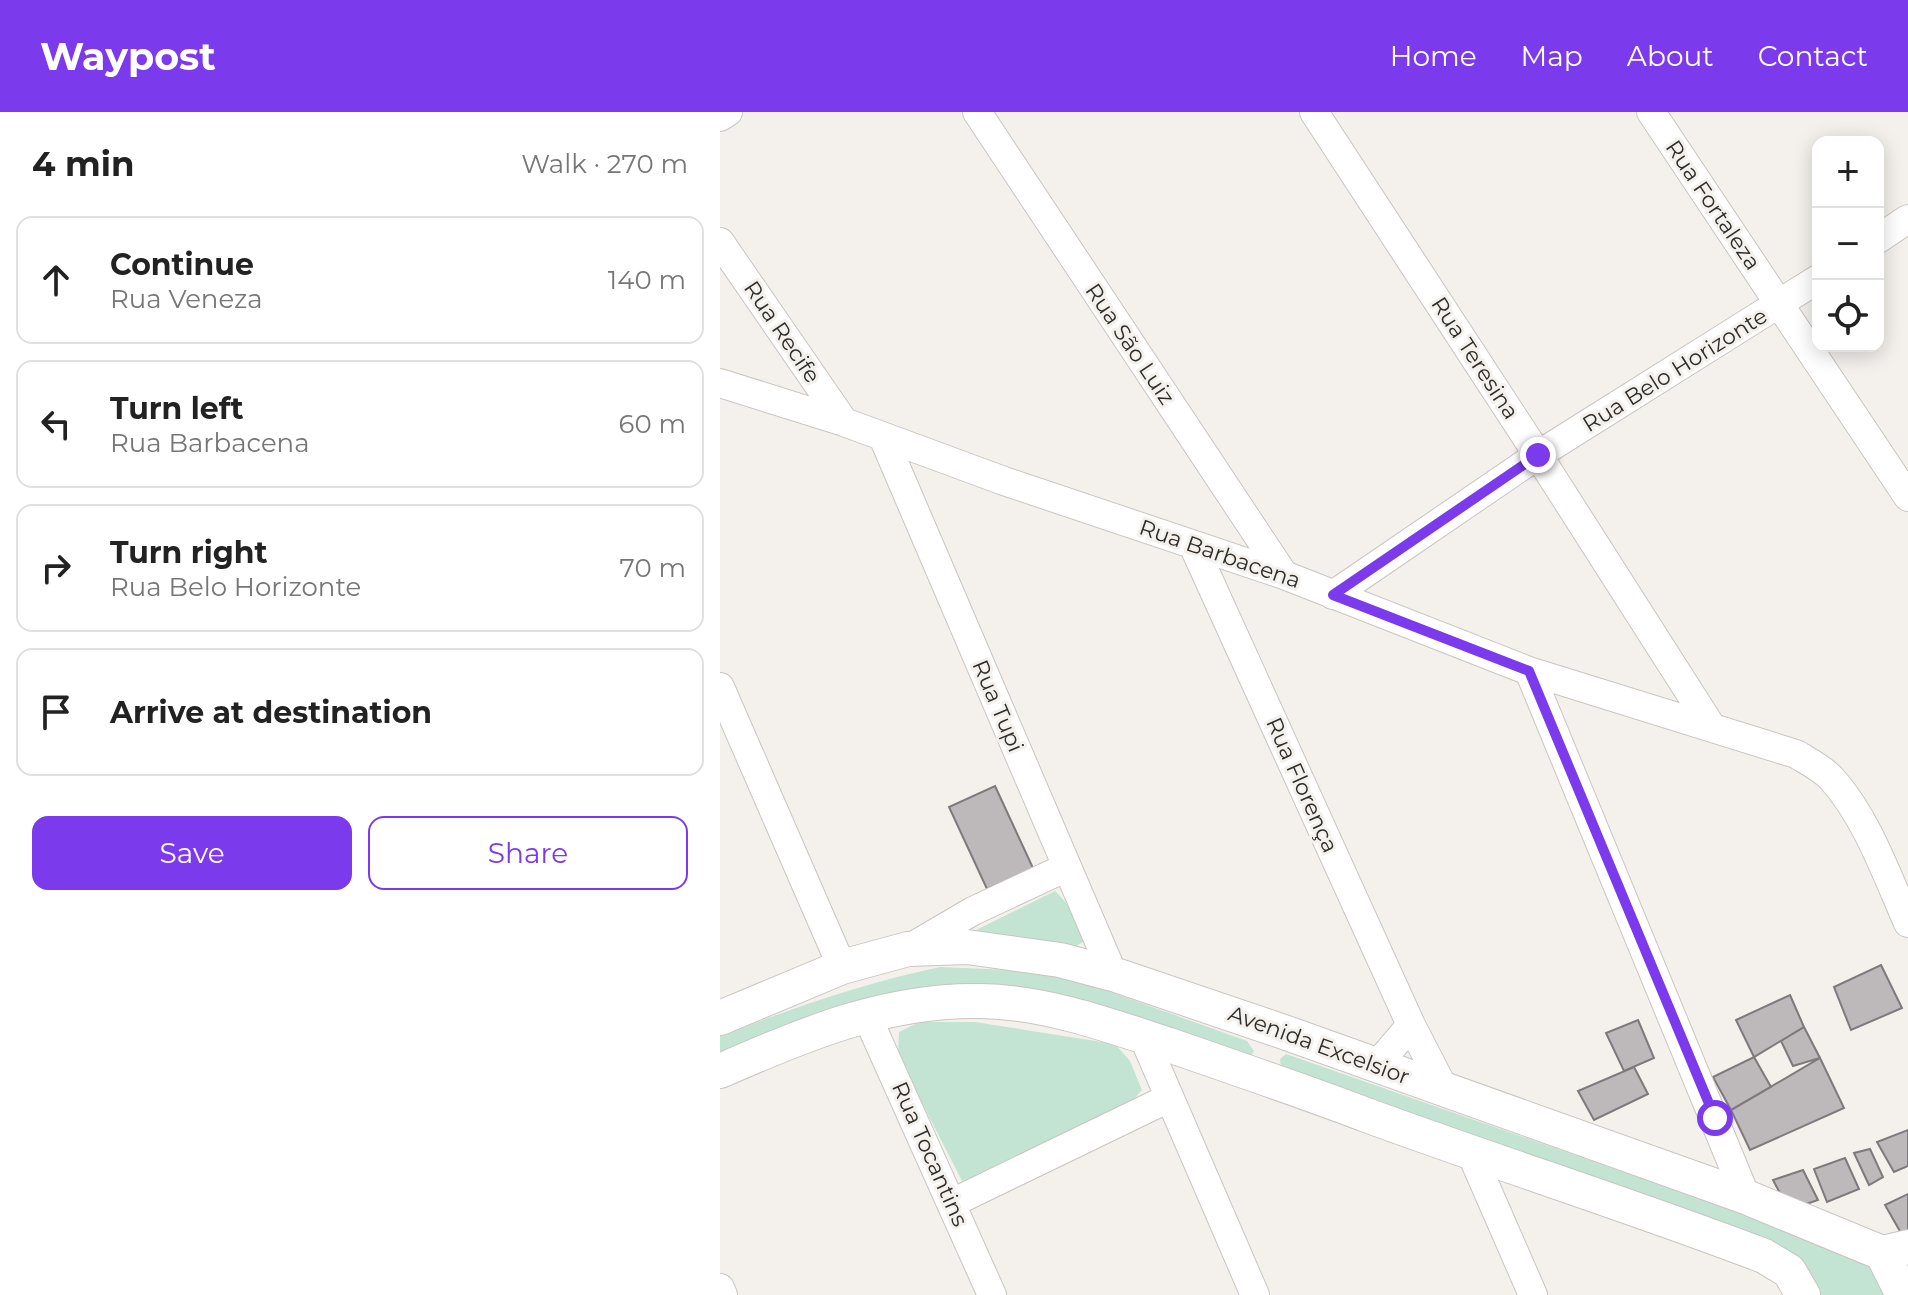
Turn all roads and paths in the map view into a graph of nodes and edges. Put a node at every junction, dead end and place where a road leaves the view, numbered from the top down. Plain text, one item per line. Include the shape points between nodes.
1 (728, 112) edge
2 (977, 112) edge
3 (1314, 112) edge
4 (1651, 112) edge
5 (720, 117) edge
6 (1908, 219) edge
7 (1884, 235) edge
8 (720, 242) edge
9 (1816, 280) edge
10 (1780, 304) junction
11 (720, 383) edge
12 (844, 422) junction
13 (883, 437) junction
14 (1538, 455) junction
15 (1908, 497) edge
16 (1193, 545) junction
17 (1284, 575) junction
18 (1333, 595) junction
19 (1529, 671) junction
20 (720, 687) edge
21 (1711, 726) junction
22 (1067, 867) junction
23 (1908, 923) edge
24 (908, 949) junction
25 (842, 967) junction
26 (1113, 974) junction
27 (866, 1014) junction
28 (720, 1018) edge
29 (1411, 1025) junction
30 (1281, 1031) junction
31 (1143, 1036) junction
32 (1376, 1066) junction
33 (720, 1071) edge
34 (1259, 1075) junction
35 (1444, 1089) junction
36 (1169, 1098) junction
37 (1471, 1153) junction
38 (1746, 1197) junction
39 (952, 1203) junction
40 (1895, 1250) edge
41 (1796, 1283) edge
42 (720, 1288) edge
43 (723, 1295) edge
44 (992, 1295) edge
45 (1255, 1295) edge
46 (1533, 1295) edge
47 (1903, 1295) edge

1 - 5 street
2 - 17 street, Rua São Luiz
3 - 14 street, Rua Teresina
4 - 10 street, Rua Fortaleza
6 - 7 street
8 - 12 street, Rua Recife
9 - 10 street, Rua Belo Horizonte
10 - 14 street, Rua Belo Horizonte
10 - 15 street, Rua Fortaleza
11 - 12 street, Rua Barbacena
12 - 13 street, Rua Barbacena
13 - 16 street, Rua Barbacena
13 - 22 street, Rua Tupi
14 - 18 street, Rua Belo Horizonte
14 - 21 street, Rua Teresina
16 - 17 street, Rua Barbacena
16 - 29 street, Rua Florença
17 - 18 street, Rua Barbacena
18 - 19 street, Rua Barbacena
19 - 21 street, Rua Barbacena
19 - 38 street
20 - 25 street
21 - 23 street, Rua Barbacena via 1796,754 1831,778 1859,820
22 - 24 street
22 - 26 street, Rua Tupi
24 - 25 street, Avenida Excelsior
24 - 26 street, Avenida Excelsior via 1017,952
25 - 28 street, Avenida Excelsior
26 - 30 street, Avenida Excelsior
27 - 31 street via 910,1004 983,1001 1066,1013
27 - 33 street
27 - 39 street, Rua Tocantins
29 - 32 street
29 - 35 street, Rua Florença
30 - 32 street, Avenida Excelsior
30 - 34 street
31 - 34 street
31 - 36 street
32 - 35 street, Avenida Excelsior
34 - 37 street
35 - 38 street, Avenida Excelsior
36 - 39 street
36 - 45 street
37 - 41 street via 1764,1256
37 - 46 street
38 - 40 street, Avenida Excelsior
39 - 44 street, Rua Tocantins
40 - 47 street
42 - 43 street

